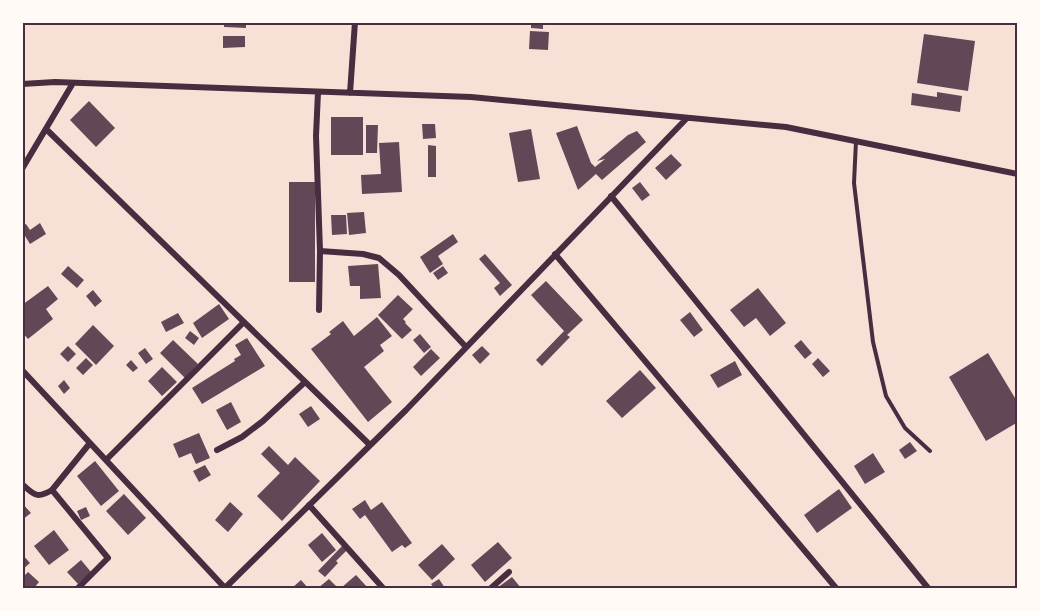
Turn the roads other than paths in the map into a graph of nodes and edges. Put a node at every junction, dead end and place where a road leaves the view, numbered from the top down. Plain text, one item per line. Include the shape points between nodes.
1 (355, 22) edge
2 (73, 83) junction
3 (22, 84) edge
4 (318, 92) junction
5 (350, 93) junction
6 (687, 117) junction
7 (46, 129) junction
8 (856, 141) junction
9 (22, 169) edge
10 (1017, 174) edge
11 (610, 196) junction
12 (320, 251) junction
13 (555, 254) junction
14 (319, 310) dead end
15 (244, 322) junction
16 (466, 347) junction
17 (22, 370) edge
18 (305, 382) junction
19 (90, 443) junction
20 (370, 445) junction
21 (217, 450) dead end
22 (930, 451) dead end
23 (106, 460) junction
24 (22, 484) edge
25 (52, 490) junction
26 (309, 505) junction
27 (509, 572) dead end
28 (78, 588) edge
29 (383, 588) edge
30 (490, 588) edge
31 (836, 588) edge
32 (928, 588) edge

1 - 5 street
2 - 3 street
2 - 4 street
2 - 7 street
4 - 5 street
4 - 12 street
5 - 6 street via 471,97
6 - 8 street via 786,127
6 - 11 street
7 - 9 street
7 - 15 street
8 - 10 street
8 - 22 lane via 854,183 873,342 886,396 905,428
11 - 13 street
11 - 32 street
12 - 14 street
12 - 16 street via 379,258
13 - 16 street
13 - 31 street
15 - 18 street
15 - 23 street
16 - 20 street
17 - 19 street
18 - 20 street
18 - 21 street via 242,437
19 - 23 street
19 - 25 street
20 - 26 street
23 - 26 street via 225,588
24 - 25 street via 38,496
25 - 28 street via 108,558
26 - 29 street
27 - 30 street

